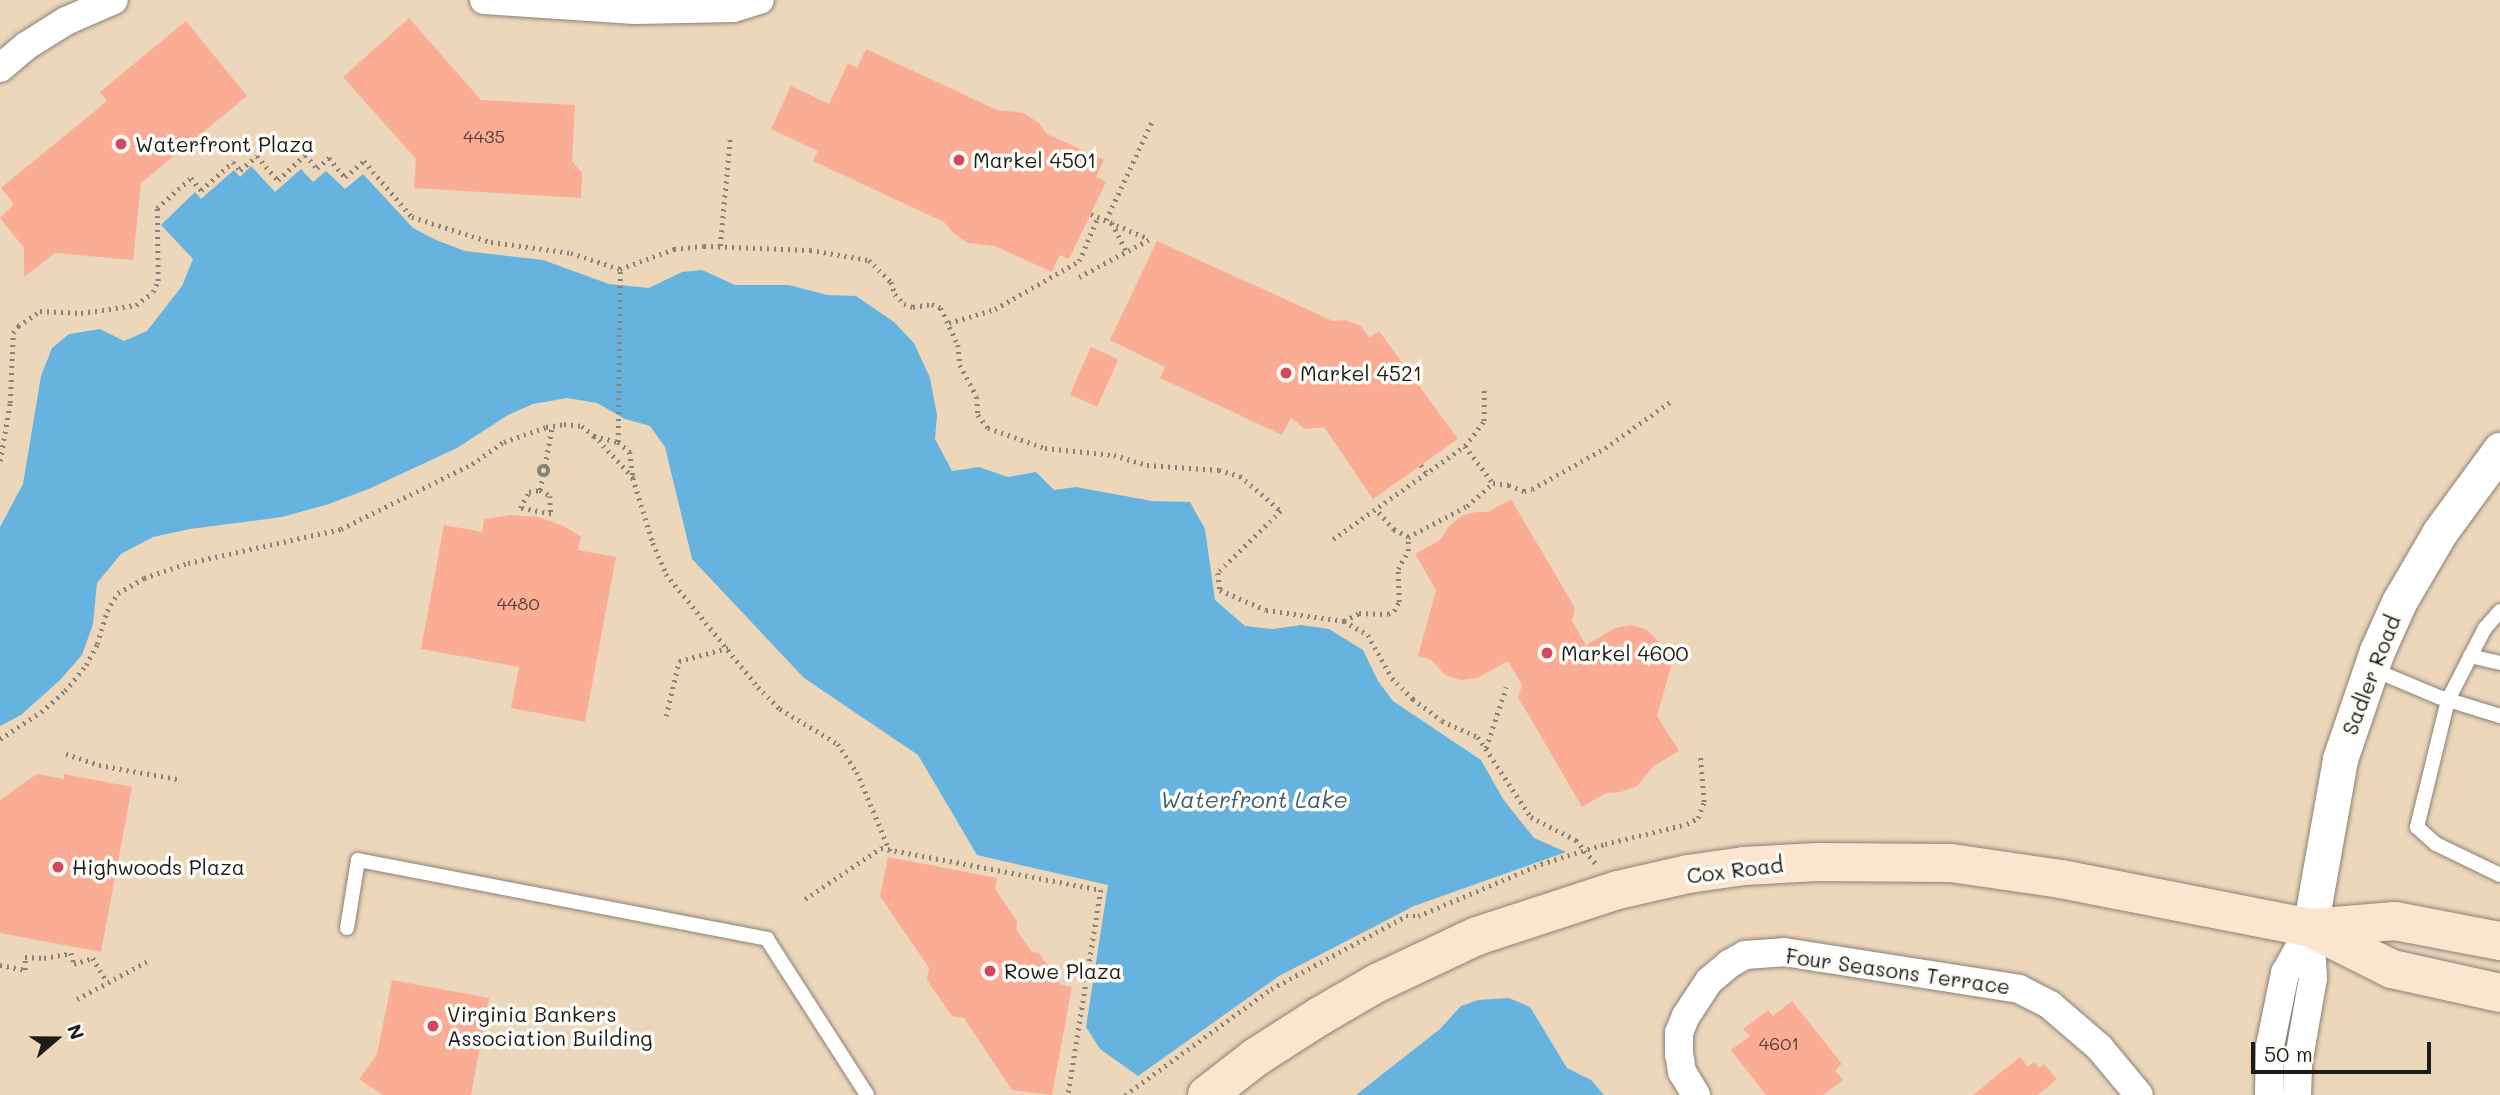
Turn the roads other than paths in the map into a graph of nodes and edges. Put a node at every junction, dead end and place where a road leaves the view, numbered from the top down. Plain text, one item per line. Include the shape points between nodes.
1 (114, 0) edge
2 (484, 0) edge
3 (760, 0) edge
4 (0, 68) edge
5 (2496, 462) edge
6 (2500, 611) edge
7 (2470, 656) junction
8 (2500, 663) edge
9 (2370, 668) junction
10 (2448, 699) junction
11 (2500, 716) edge
12 (2500, 875) edge
13 (347, 928) dead end
14 (2310, 928) junction
15 (2500, 941) edge
16 (2500, 993) edge
17 (867, 1095) edge
18 (1207, 1095) edge
19 (1696, 1095) edge
20 (2139, 1095) edge
21 (2269, 1095) edge
22 (2297, 1095) edge

1 - 4 street via 66,21
2 - 3 street via 635,10 733,8
5 - 9 street, Sadler Road via 2440,532 2406,590
6 - 7 lane
7 - 8 lane
7 - 10 lane
9 - 10 lane
9 - 14 street, Sadler Road via 2340,759
10 - 11 lane
10 - 12 lane via 2417,827 2436,844
13 - 17 lane via 358,860 767,939
14 - 15 main road, Cox Road via 2395,920
14 - 16 main road, Cox Road via 2392,969
14 - 18 main road, Cox Road via 2062,879 1951,863 1817,862 1688,874 1510,923 1389,977 1287,1035
14 - 21 street via 2285,973 2270,1046
14 - 22 street via 2313,978
19 - 20 street, Four Seasons Terrace via 1682,1072 1679,1054 1679,1033 1686,1016 1709,981 1729,964 1745,955 1784,952 2020,989 2050,1005 2099,1047

